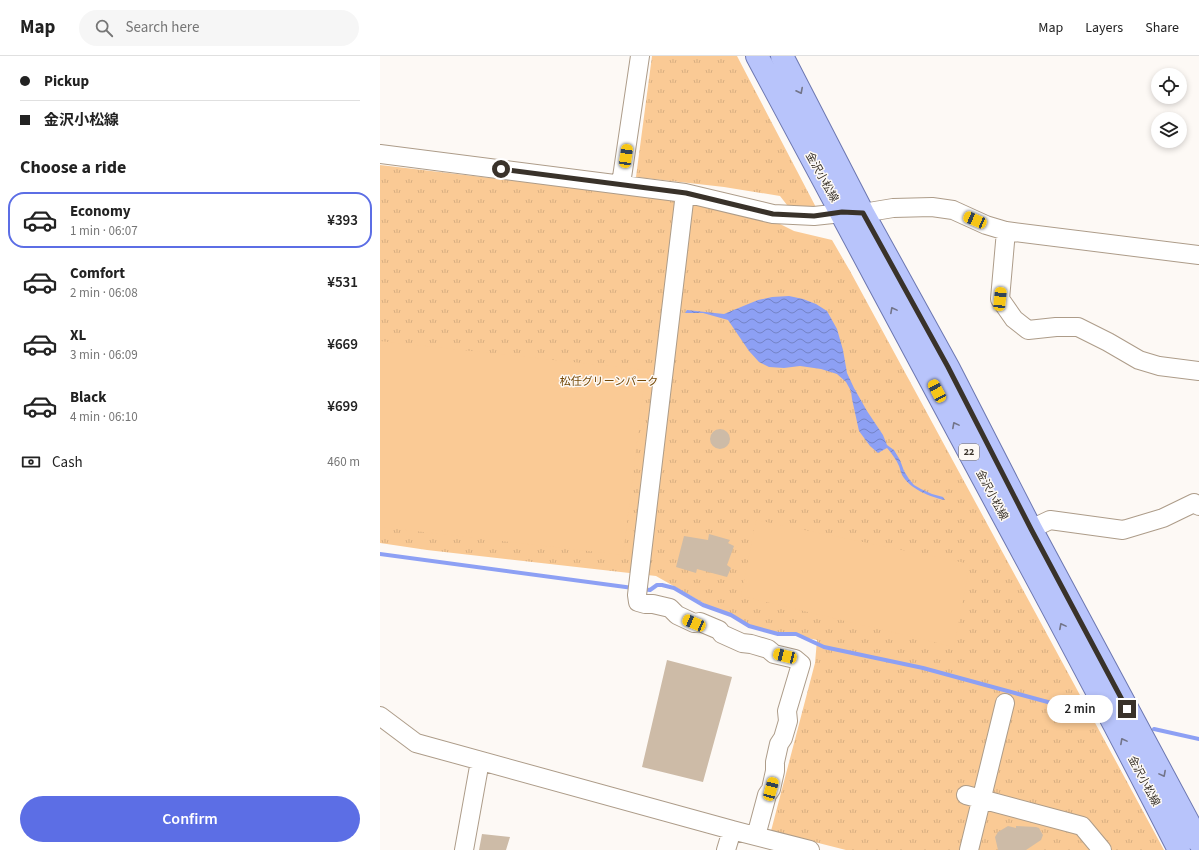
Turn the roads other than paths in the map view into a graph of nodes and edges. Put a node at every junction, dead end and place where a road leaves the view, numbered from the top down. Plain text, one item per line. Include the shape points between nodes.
1 (640, 56) edge
2 (757, 56) edge
3 (782, 56) edge
4 (380, 154) edge
5 (621, 184) junction
6 (686, 193) junction
7 (842, 212) junction
8 (863, 213) junction
9 (1006, 231) junction
10 (1199, 255) edge
11 (1199, 371) edge
12 (1198, 501) edge
13 (1031, 529) junction
14 (1005, 703) dead end
15 (380, 716) edge
16 (480, 761) junction
17 (974, 797) junction
18 (732, 830) junction
19 (756, 836) junction
20 (1199, 842) edge
21 (464, 850) edge
22 (726, 850) edge
23 (810, 850) edge
24 (969, 850) edge
25 (1102, 850) edge
26 (1179, 850) edge

1 - 5 street
2 - 7 main road, 金沢小松線 / 22
3 -> 8 main road, 金沢小松線 / 22
4 - 5 street
5 - 6 street
6 - 7 street via 773,214 814,216
6 - 19 street via 637,593 638,602 670,608 677,615 718,630 742,644 768,649 774,654 795,659 801,664 787,711 787,727 779,744 771,789
7 - 8 street
26 -> 7 main road, 金沢小松線 / 22
8 - 9 street via 893,208 932,207 953,210
8 - 13 main road, 金沢小松線 / 22 via 948,367
9 - 10 street
9 - 11 street via 1000,299 1014,319 1028,330 1078,327 1140,360 1159,366
12 - 13 street via 1162,518 1123,530 1050,520
13 -> 20 main road, 金沢小松線 / 22
14 - 17 street
15 - 16 street via 416,743
16 - 18 street
16 - 21 street
17 - 24 street
17 - 25 street via 1082,826
18 - 19 street
18 - 22 street
19 - 23 street

